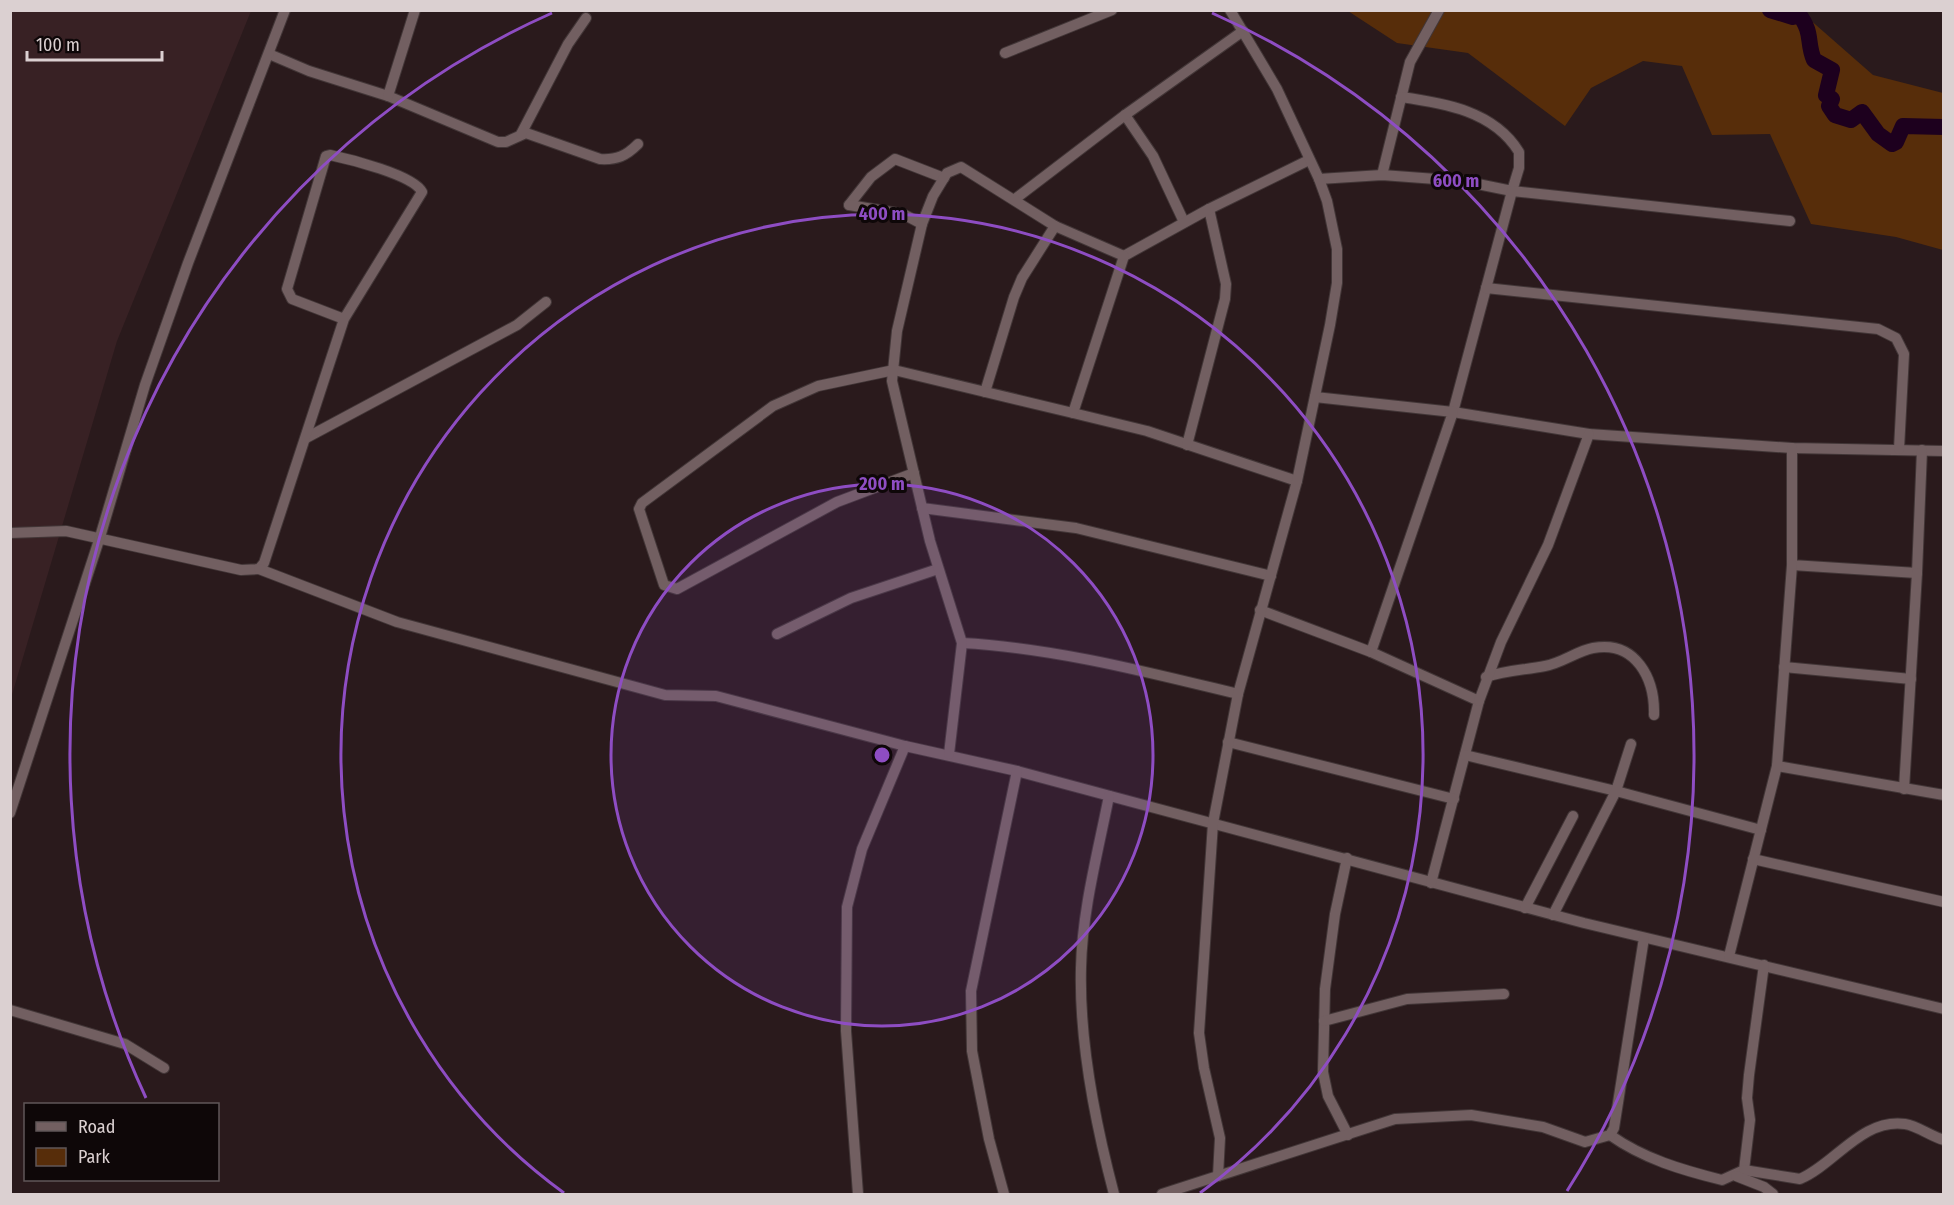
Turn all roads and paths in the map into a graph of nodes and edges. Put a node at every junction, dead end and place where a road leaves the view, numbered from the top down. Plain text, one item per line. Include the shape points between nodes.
1 (285, 10) edge
2 (415, 10) edge
3 (1112, 10) edge
4 (1230, 10) edge
5 (1439, 10) edge
6 (585, 18) dead end
7 (1243, 31) junction
8 (1005, 53) dead end
9 (269, 54) junction
10 (388, 96) junction
11 (1401, 97) junction
12 (1125, 115) junction
13 (521, 134) junction
14 (638, 144) dead end
15 (1309, 160) junction
16 (1382, 175) junction
17 (944, 178) junction
18 (1319, 179) junction
19 (1512, 190) junction
20 (1015, 199) junction
21 (1209, 209) junction
22 (1790, 221) dead end
23 (1184, 222) junction
24 (922, 224) junction
25 (1055, 226) junction
26 (1124, 256) junction
27 (1486, 288) junction
28 (546, 302) dead end
29 (344, 319) junction
30 (894, 370) junction
31 (985, 392) junction
32 (1315, 397) junction
33 (1453, 412) junction
34 (1073, 413) junction
35 (1589, 434) junction
36 (306, 438) junction
37 (1187, 445) junction
38 (1792, 448) junction
39 (1899, 449) junction
40 (1922, 450) junction
41 (1944, 451) edge
42 (914, 473) junction
43 (1297, 481) junction
44 (922, 508) junction
45 (10, 533) edge
46 (100, 537) junction
47 (1792, 565) junction
48 (259, 569) junction
49 (938, 570) junction
50 (1917, 573) junction
51 (1271, 576) junction
52 (1260, 610) junction
53 (777, 634) dead end
54 (962, 643) junction
55 (1371, 652) junction
56 (1784, 667) junction
57 (1486, 678) junction
58 (1911, 679) junction
59 (1238, 694) junction
60 (1479, 701) junction
61 (1654, 716) dead end
62 (1228, 742) junction
63 (1631, 744) dead end
64 (905, 746) junction
65 (950, 754) junction
66 (1465, 755) junction
67 (1777, 765) junction
68 (1017, 771) junction
69 (1904, 789) junction
70 (1616, 791) junction
71 (1944, 795) edge
72 (1108, 796) junction
73 (1454, 799) junction
74 (10, 813) edge
75 (1573, 816) dead end
76 (1213, 823) junction
77 (1761, 831) junction
78 (1347, 858) junction
79 (1754, 859) junction
80 (1431, 883) junction
81 (1944, 902) edge
82 (1525, 908) junction
83 (1552, 915) junction
84 (1644, 938) junction
85 (1729, 956) junction
86 (1764, 965) junction
87 (1504, 994) dead end
88 (1944, 1009) edge
89 (10, 1010) edge
90 (1324, 1021) junction
91 (165, 1068) dead end
92 (1348, 1135) junction
93 (1610, 1135) junction
94 (1944, 1140) edge
95 (1740, 1173) junction
96 (1218, 1176) junction
97 (858, 1194) edge
98 (1004, 1194) edge
99 (1114, 1194) edge
100 (1162, 1194) edge
101 (1773, 1194) edge

1 - 9 street
2 - 10 street
3 - 8 street
4 - 7 street
5 - 11 street via 1410,62
6 - 13 street
7 - 12 street
7 - 15 street via 1277,89
9 - 10 street
9 - 46 street via 188,263 145,386
10 - 13 street via 498,142
11 - 16 street
11 - 19 street via 1444,103 1498,130 1519,152
12 - 20 street
12 - 23 street via 1153,156
13 - 14 street via 600,159 622,157
15 - 18 street
15 - 21 street
16 - 18 street
16 - 19 street via 1463,181
17 - 20 street via 952,169 962,167
17 - 24 street
17 - 24 street via 895,159 871,177 849,205 903,214
18 - 32 street via 1337,249 1337,283
19 - 22 street
19 - 27 street
20 - 25 street
21 - 23 street
21 - 37 street via 1226,284 1225,299
23 - 26 street
24 - 30 street via 897,332
25 - 26 street
25 - 31 street via 1022,278
26 - 34 street
27 - 33 street
27 - 39 street via 1878,329 1896,338 1904,354
28 - 36 street via 518,325
29 - 29 street via 422,192 416,184 398,176 330,155 326,156 287,288 292,299
29 - 36 street
30 - 31 street
30 - 42 street via 892,386
30 - 42 street via 818,386 773,406 642,502 639,509 664,585 677,589 837,502
31 - 34 street
32 - 33 street
32 - 43 street
33 - 35 street
33 - 55 street
34 - 37 street
35 - 38 street
35 - 57 street via 1548,545
36 - 48 street
37 - 43 street
38 - 39 street
38 - 47 street
39 - 40 street
40 - 41 street
40 - 50 street
42 - 44 street
43 - 51 street
44 - 49 street
44 - 51 street via 1076,528
45 - 46 street via 66,531
46 - 48 street via 241,570
46 - 74 street
47 - 50 street
47 - 56 street
48 - 64 street via 419,628 665,695 716,696
49 - 53 street via 851,598
49 - 54 street
50 - 58 street
51 - 52 street
52 - 55 street
52 - 59 street
54 - 59 street via 1069,657
54 - 65 street
55 - 60 street
56 - 58 street
56 - 67 street
57 - 60 street
57 - 61 street via 1547,666 1593,648 1611,646 1627,651 1648,675
58 - 69 street
59 - 62 street
60 - 66 street
62 - 73 street
62 - 76 street
63 - 70 street
64 - 65 street
64 - 97 street via 862,849 847,907 846,1031
65 - 68 street
66 - 70 street
66 - 73 street
67 - 69 street
67 - 77 street
68 - 72 street
68 - 98 street via 971,992 972,1051
69 - 71 street
70 - 77 street
70 - 83 street
72 - 76 street
72 - 99 street via 1081,969 1092,1093
73 - 80 street
75 - 82 street
76 - 78 street
76 - 96 street via 1199,1033 1220,1137
77 - 79 street
78 - 80 street
78 - 90 street via 1335,914
79 - 81 street
79 - 85 street
80 - 82 street
82 - 83 street
83 - 84 street
84 - 85 street
84 - 93 street
85 - 86 street
86 - 88 street
86 - 95 street via 1749,1075 1750,1120
87 - 90 street via 1407,999
89 - 91 street via 125,1044
90 - 92 street via 1325,1085
92 - 93 street via 1395,1119 1471,1114 1543,1127 1585,1142
92 - 96 street
93 - 95 street via 1638,1153 1670,1166 1722,1180
94 - 95 street via 1908,1124 1889,1123 1848,1144 1800,1179
95 - 101 street
96 - 100 street

